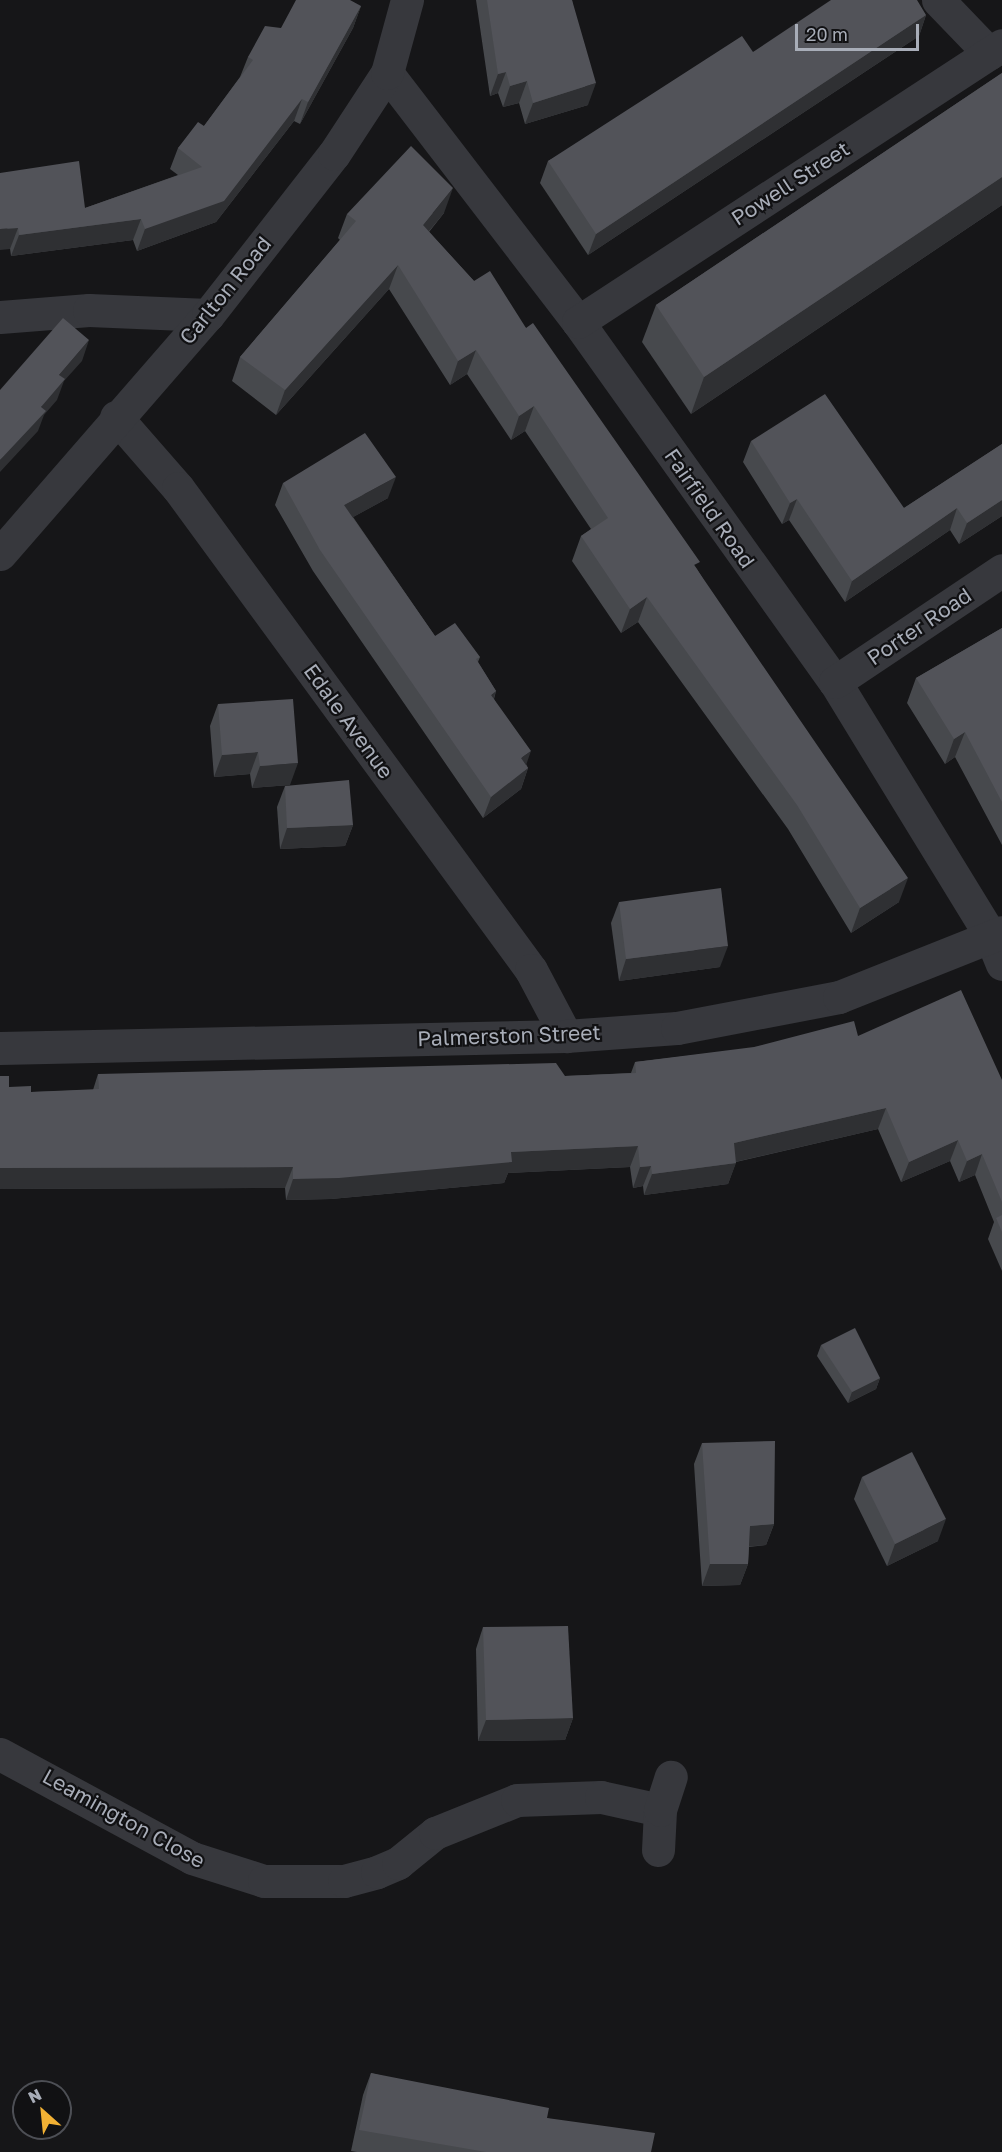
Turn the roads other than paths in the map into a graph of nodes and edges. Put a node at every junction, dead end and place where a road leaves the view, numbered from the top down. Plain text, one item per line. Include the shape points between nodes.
1 (407, 0) edge
2 (938, 0) edge
3 (995, 49) edge
4 (387, 73) junction
5 (208, 315) junction
6 (0, 317) edge
7 (578, 322) junction
8 (116, 417) junction
9 (0, 554) edge
10 (1002, 570) edge
11 (835, 682) junction
12 (998, 944) edge
13 (566, 1036) junction
14 (0, 1048) edge
15 (0, 1754) edge
16 (671, 1777) dead end
17 (660, 1810) junction
18 (658, 1850) dead end

1 - 4 street, Carlton Road
2 - 3 street
3 - 7 street, Powell Street
4 - 5 street, Carlton Road via 334,154
4 - 7 street, Fairfield Road
5 - 6 street via 89,310
5 - 8 street, Carlton Road
7 - 11 street, Fairfield Road
8 - 9 street, Carlton Road
8 - 13 street, Edale Avenue via 178,488 517,951
10 - 11 street, Porter Road
11 - 12 street, Fairfield Road
12 - 13 street, Palmerston Street via 839,997 784,1011 677,1028
13 - 14 street, Palmerston Street
15 - 17 street, Leamington Close via 192,1858 264,1881 344,1881 377,1872 399,1863 435,1833 517,1800 601,1797
16 - 17 street
17 - 18 street

